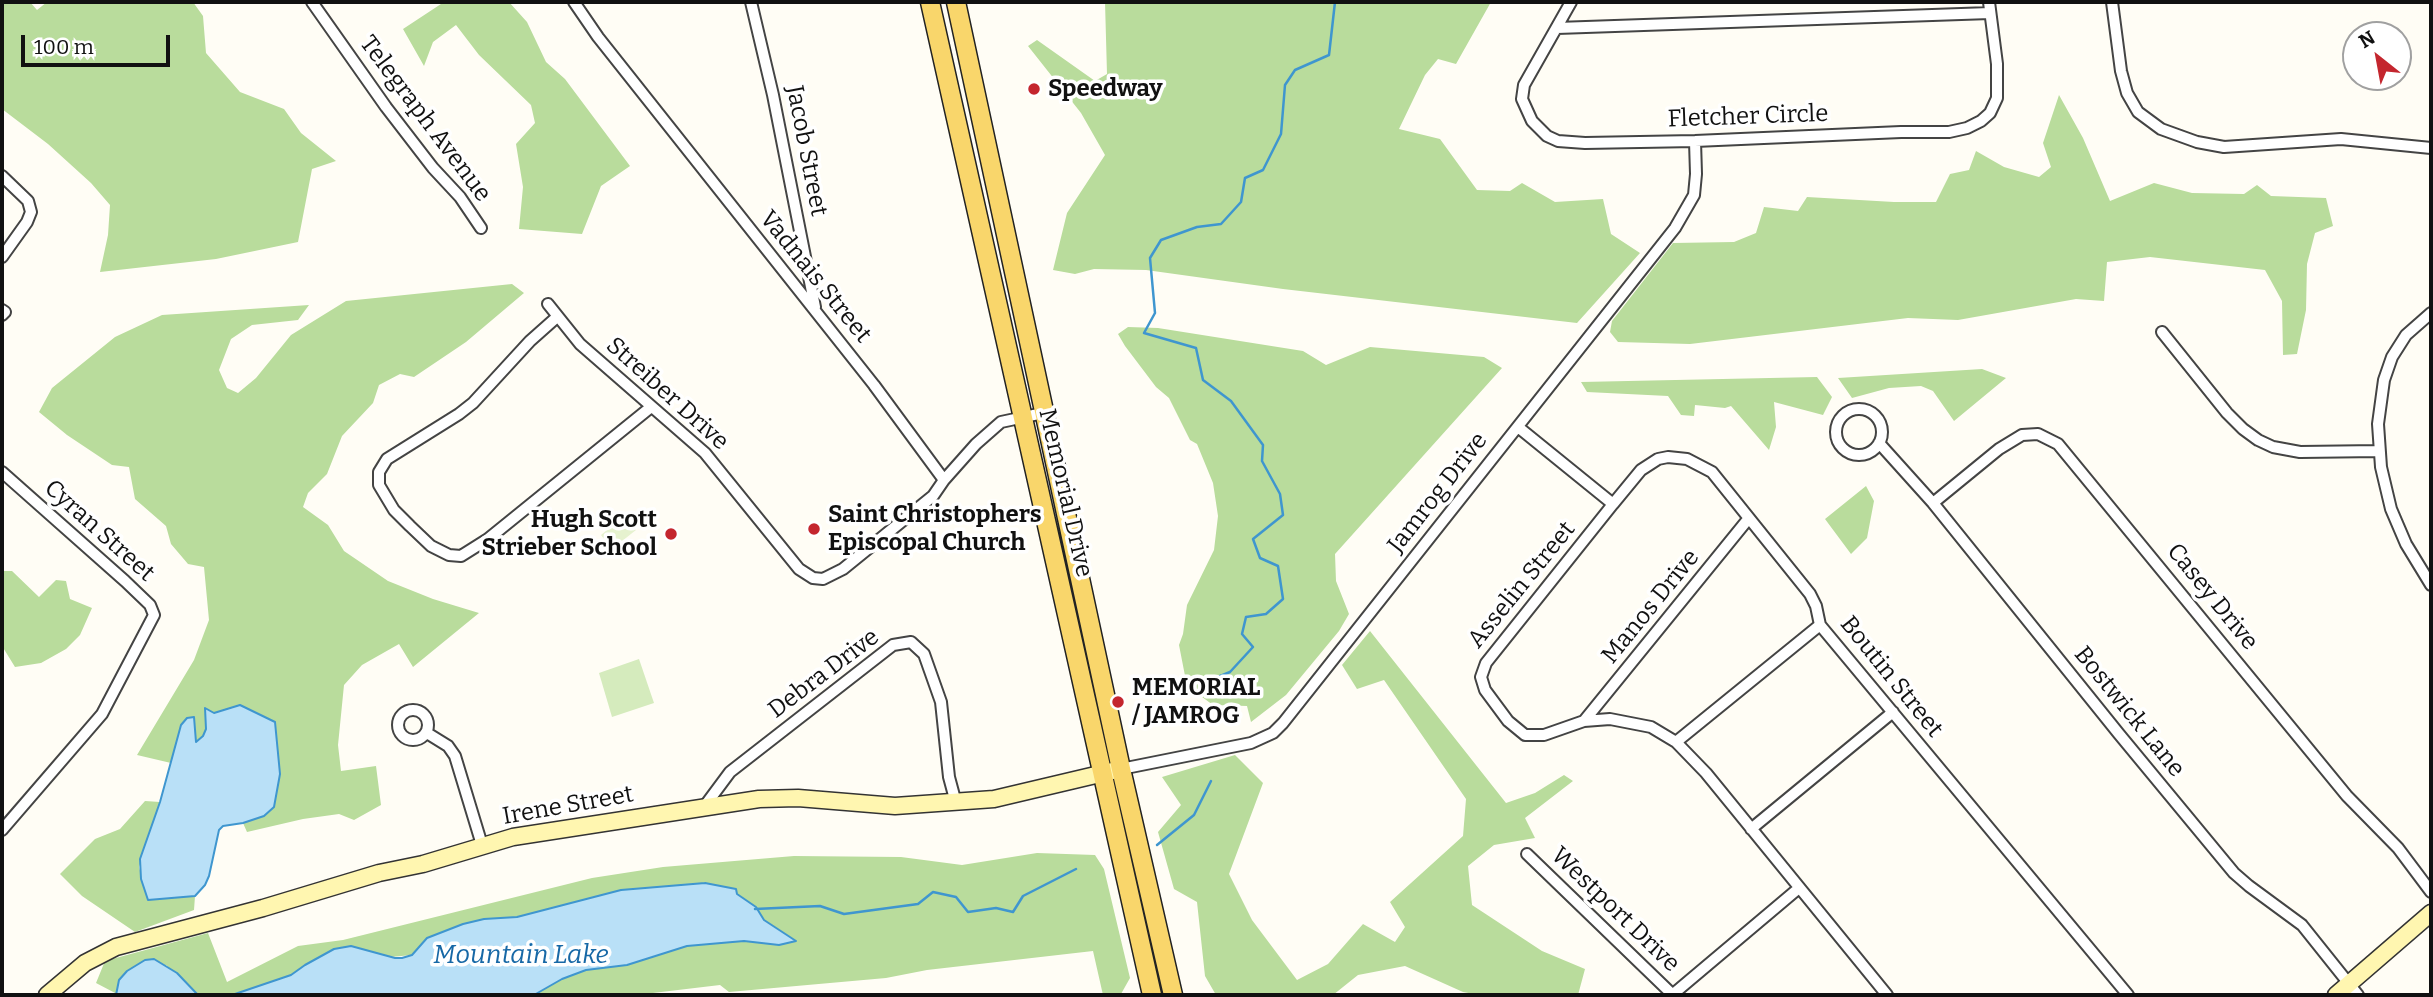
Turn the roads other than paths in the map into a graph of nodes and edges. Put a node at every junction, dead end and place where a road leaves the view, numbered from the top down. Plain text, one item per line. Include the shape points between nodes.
1 (312, 2) edge
2 (574, 2) edge
3 (751, 2) edge
4 (930, 2) edge
5 (956, 2) edge
6 (1572, 2) edge
7 (2112, 2) edge
8 (1990, 7) edge
9 (1557, 28) junction
10 (1695, 141) junction
11 (2431, 148) edge
12 (2, 176) edge
13 (481, 228) dead end
14 (2, 257) edge
15 (548, 304) dead end
16 (815, 310) junction
17 (2431, 313) edge
18 (557, 317) junction
19 (2162, 332) dead end
20 (651, 407) junction
21 (1043, 413) junction
22 (1023, 418) junction
23 (1518, 427) junction
24 (1879, 443) junction
25 (2379, 451) junction
26 (2, 472) edge
27 (944, 481) junction
28 (1933, 503) junction
29 (1613, 504) junction
30 (1749, 518) junction
31 (2431, 585) edge
32 (1820, 625) junction
33 (1893, 712) junction
34 (1584, 721) junction
35 (427, 733) dead end
36 (1676, 742) junction
37 (1121, 769) junction
38 (1102, 773) junction
39 (956, 803) junction
40 (704, 807) junction
41 (1751, 829) junction
42 (2, 831) edge
43 (482, 845) junction
44 (1527, 854) dead end
45 (1799, 888) junction
46 (2431, 892) edge
47 (2431, 913) edge
48 (2354, 989) edge
49 (47, 995) edge
50 (1152, 995) edge
51 (1173, 995) edge
52 (1673, 995) edge
53 (1887, 995) edge
54 (2128, 995) edge
55 (2336, 995) edge

1 - 13 street, Telegraph Avenue via 386,107
2 - 16 street, Vadnais Street
3 - 16 street, Jacob Street
4 - 22 main road, Memorial Drive
5 - 21 main road, Memorial Drive
6 - 9 street, Fletcher Circle
7 - 11 street via 2127,93 2138,112 2161,129 2224,148 2341,139
8 - 9 street
8 - 10 street, Fletcher Circle via 1998,93 1993,108 1974,125 1949,132
9 - 10 street, Fletcher Circle via 1522,91 1524,108 1543,133 1572,142
10 - 23 street, Jamrog Drive via 1696,188 1683,218
12 - 14 street via 29,201 31,212
15 - 18 street, Streiber Drive
16 - 27 street, Vadnais Street
17 - 25 street via 2406,335 2388,365 2379,410
18 - 20 street, Streiber Drive via 580,344
18 - 20 street via 459,414 387,459 379,472 379,485 394,510 417,533 431,546 461,556
19 - 25 street via 2217,402 2258,440 2300,452
20 - 27 street, Streiber Drive via 705,453 799,569 813,578 823,579 843,569 933,496
21 - 22 street
21 - 37 main road, Memorial Drive
22 - 27 street via 1001,422
22 - 38 main road, Memorial Drive
23 - 29 street
23 - 37 street, Jamrog Drive via 1273,733 1245,745
24 - 24 street, Bostwick Lane via 1865,454 1849,452 1838,439 1839,422 1851,411 1868,411 1881,427
24 - 28 street, Bostwick Lane
25 - 31 street via 2395,520
26 - 42 street, Cyran Street via 125,581 154,615 102,714
28 - 46 street, Casey Drive via 2022,435 2038,434 2058,444
28 - 48 street, Bostwick Lane via 2227,865 2302,925
29 - 30 street, Boutin Street via 1650,462 1675,457 1712,472
29 - 34 street, Asselin Street via 1481,672 1491,699 1525,735 1544,735
30 - 32 street, Boutin Street via 1810,594
30 - 34 street, Manos Drive
32 - 33 street, Boutin Street
32 - 36 street
33 - 41 street
33 - 54 street, Boutin Street
34 - 36 street, Asselin Street via 1630,721
35 - 43 street via 455,756
36 - 41 street, Asselin Street
37 - 38 street, Irene Street
37 - 51 main road, Memorial Drive
38 - 39 street, Irene Street via 994,799
38 - 50 main road, Memorial Drive
39 - 40 street, Irene Street via 895,806 798,798
39 - 40 street, Debra Drive via 941,702 924,654 911,642 893,645 730,772
40 - 43 street, Irene Street
41 - 45 street, Asselin Street
43 - 49 street, Irene Street via 116,947 85,963
44 - 52 street, Westport Drive
45 - 52 street
45 - 53 street, Asselin Street
47 - 48 street
48 - 55 street

